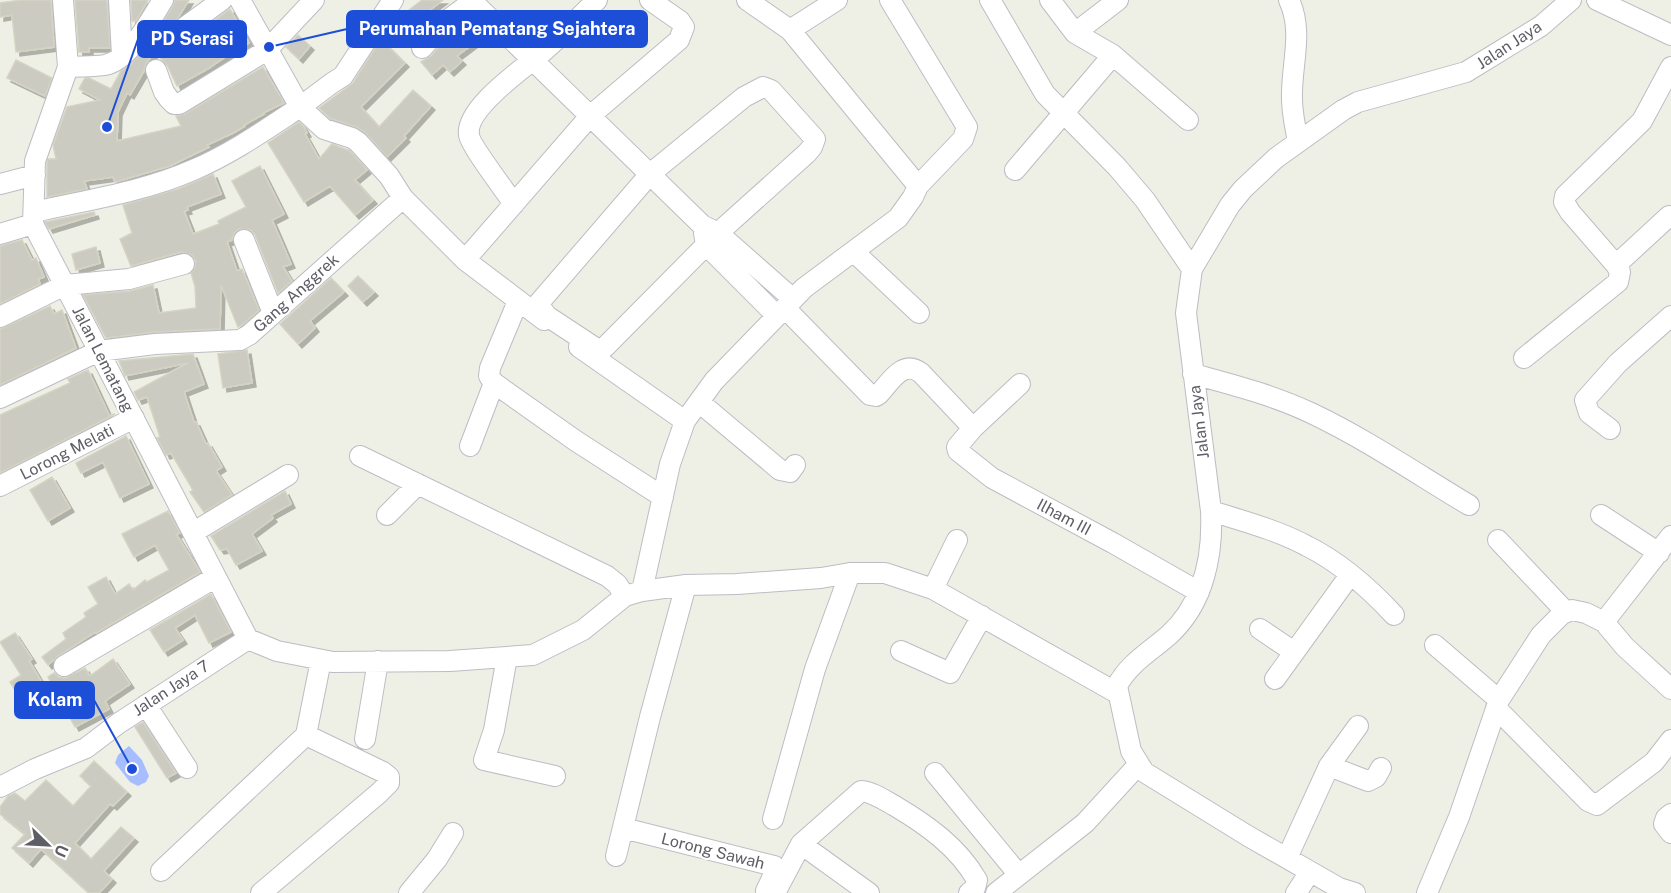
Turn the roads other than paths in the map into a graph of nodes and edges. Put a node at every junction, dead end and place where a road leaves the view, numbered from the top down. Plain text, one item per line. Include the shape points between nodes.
1 (63, 0) edge
2 (119, 0) edge
3 (163, 0) edge
4 (222, 0) edge
5 (240, 0) edge
6 (314, 0) edge
7 (393, 0) edge
8 (597, 0) edge
9 (650, 0) edge
10 (747, 0) edge
11 (837, 0) edge
12 (890, 0) edge
13 (1050, 0) edge
14 (1118, 0) edge
15 (1288, 0) edge
16 (1570, 0) edge
17 (1597, 0) edge
18 (472, 1) edge
19 (996, 2) edge
20 (185, 27) dead end
21 (790, 30) junction
22 (1075, 33) junction
23 (1671, 34) edge
24 (423, 48) dead end
25 (267, 50) junction
26 (1113, 55) junction
27 (122, 56) junction
28 (533, 60) junction
29 (68, 67) junction
30 (1671, 67) edge
31 (156, 70) dead end
32 (300, 107) junction
33 (1063, 113) junction
34 (590, 116) junction
35 (1188, 120) dead end
36 (1298, 141) junction
37 (1016, 170) dead end
38 (650, 174) junction
39 (35, 176) junction
40 (0, 184) edge
41 (918, 186) junction
42 (403, 198) junction
43 (514, 204) junction
44 (1669, 216) dead end
45 (34, 218) junction
46 (0, 234) edge
47 (709, 234) junction
48 (244, 240) dead end
49 (854, 252) junction
50 (465, 260) junction
51 (184, 264) dead end
52 (1616, 265) junction
53 (1192, 268) junction
54 (64, 285) junction
55 (518, 301) junction
56 (785, 308) junction
57 (273, 313) junction
58 (919, 313) dead end
59 (1671, 316) edge
60 (0, 317) edge
61 (99, 351) junction
62 (1524, 358) dead end
63 (1193, 374) junction
64 (494, 383) junction
65 (1020, 384) dead end
66 (0, 398) edge
67 (699, 402) junction
68 (134, 418) junction
69 (686, 421) junction
70 (973, 428) junction
71 (1610, 429) dead end
72 (470, 446) dead end
73 (360, 456) dead end
74 (795, 465) dead end
75 (288, 475) dead end
76 (418, 484) junction
77 (0, 486) edge
78 (663, 497) junction
79 (1469, 505) dead end
80 (1211, 511) junction
81 (387, 514) dead end
82 (1601, 515) dead end
83 (194, 532) junction
84 (1671, 536) edge
85 (957, 540) dead end
86 (1498, 540) dead end
87 (1659, 553) junction
88 (850, 573) junction
89 (1350, 575) junction
90 (216, 577) junction
91 (686, 585) junction
92 (933, 589) junction
93 (1199, 592) junction
94 (633, 594) junction
95 (1566, 612) junction
96 (1394, 615) dead end
97 (982, 616) junction
98 (1604, 622) junction
99 (1260, 629) dead end
100 (248, 639) junction
101 (1435, 645) dead end
102 (901, 651) dead end
103 (1294, 652) junction
104 (507, 657) junction
105 (321, 660) junction
106 (378, 661) junction
107 (64, 666) dead end
108 (1275, 679) dead end
109 (1671, 689) edge
110 (1117, 693) junction
111 (1498, 704) junction
112 (146, 705) junction
113 (1358, 726) dead end
114 (306, 735) junction
115 (365, 739) dead end
116 (1671, 740) edge
117 (1139, 764) junction
118 (1329, 766) junction
119 (187, 768) dead end
120 (1381, 768) dead end
121 (935, 773) dead end
122 (555, 776) dead end
123 (0, 788) edge
124 (1671, 814) edge
125 (773, 819) dead end
126 (623, 828) junction
127 (453, 833) dead end
128 (1671, 833) edge
129 (801, 844) junction
130 (616, 856) dead end
131 (1287, 858) junction
132 (161, 871) dead end
133 (1311, 872) junction
134 (1019, 875) junction
135 (261, 893) edge
136 (409, 893) edge
137 (765, 893) edge
138 (775, 893) edge
139 (869, 893) edge
140 (969, 893) edge
141 (996, 893) edge
142 (1296, 893) edge
143 (1355, 893) edge
144 (1427, 893) edge

1 - 29 street
2 - 27 street
3 - 27 street
4 - 20 street
5 - 25 street
6 - 25 street
7 - 32 street via 343,76
8 - 28 street
9 - 34 street via 680,21 684,32 680,40
10 - 21 street
11 - 21 street
12 - 41 street via 967,127 963,139
13 - 22 street
14 - 22 street
15 - 36 street via 1298,42 1292,98
16 - 36 street, Jalan Jaya via 1541,26 1466,72 1358,102
17 - 23 street
18 - 24 street via 446,21
18 - 28 street
19 - 33 street via 1045,94
21 - 41 street
22 - 26 street
25 - 31 street via 179,104 169,99
25 - 32 street
26 - 33 street
26 - 35 street
27 - 29 street via 107,65
28 - 34 street
28 - 43 street via 488,100 468,131 470,140
29 - 39 street, Jalan Lematang via 35,161
30 - 52 street via 1642,121 1564,196 1570,212
32 - 42 street via 324,129 352,138 369,152
32 - 45 street via 232,151 193,170
33 - 37 street
33 - 53 street via 1145,200
34 - 38 street
34 - 43 street
36 - 53 street, Jalan Jaya via 1243,189
38 - 47 street
38 - 47 street via 744,97 763,87 771,90 815,142 797,162
38 - 47 street via 538,304 539,308 600,350
39 - 40 street
39 - 45 street, Jalan Lematang
41 - 49 street via 898,218
42 - 50 street
42 - 57 street, Gang Anggrek
43 - 50 street
44 - 52 street
45 - 46 street
45 - 54 street, Jalan Lematang
47 - 56 street
48 - 57 street
49 - 56 street via 804,288
49 - 58 street
50 - 55 street
51 - 54 street via 129,279
52 - 62 street via 1620,272 1618,282
53 - 63 street, Jalan Jaya via 1185,313
54 - 60 street
54 - 61 street, Jalan Lematang
55 - 64 street via 490,368 489,376
55 - 69 street via 605,367
56 - 67 street via 714,381
56 - 70 street via 870,395 876,396 901,371 912,368
57 - 61 street, Gang Anggrek via 249,335 232,342
59 - 71 street via 1618,363 1585,400 1589,413
61 - 66 street, Gang Anggrek
61 - 68 street, Jalan Lematang
63 - 79 street via 1250,389 1310,412
63 - 80 street, Jalan Jaya
64 - 72 street
64 - 78 street
65 - 70 street, Ilham III
67 - 69 street
67 - 74 street via 780,470 790,472
68 - 77 street, Lorong Melati
68 - 83 street, Jalan Lematang
69 - 78 street
70 - 93 street, Ilham III via 957,447 969,462
73 - 76 street
75 - 83 street
76 - 81 street
76 - 94 street via 607,576
78 - 94 street
80 - 89 street via 1273,530 1308,546
80 - 93 street, Jalan Jaya via 1209,556
82 - 87 street
83 - 90 street, Jalan Lematang
84 - 87 street
85 - 92 street
86 - 95 street
87 - 98 street
88 - 91 street
88 - 92 street via 885,573
88 - 125 street via 815,669
89 - 96 street
89 - 103 street
90 - 100 street, Jalan Lematang
90 - 107 street
91 - 94 street
91 - 126 street
92 - 97 street
93 - 110 street, Jalan Jaya via 1179,626 1124,674
94 - 104 street via 584,630 533,655
95 - 98 street via 1579,611
95 - 111 street via 1541,635
97 - 102 street via 950,674
97 - 110 street
98 - 109 street
99 - 103 street
100 - 105 street via 277,651
100 - 112 street, Jalan Jaya 7
101 - 111 street
103 - 108 street
104 - 106 street
104 - 122 street via 494,730 484,760
105 - 106 street
105 - 114 street
106 - 115 street
110 - 117 street via 1131,751
111 - 116 street via 1593,804 1604,801 1654,762
111 - 144 street via 1460,818
112 - 119 street
112 - 123 street, Jalan Jaya 7 via 86,748 35,768
113 - 118 street
114 - 132 street
114 - 135 street via 383,772 389,783
117 - 131 street via 1144,772
117 - 134 street via 1085,823
118 - 120 street via 1368,781
118 - 131 street
121 - 134 street
124 - 128 street via 1664,824
126 - 130 street
126 - 137 street, Lorong Sawah via 774,866
127 - 136 street
129 - 138 street
129 - 139 street
129 - 140 street via 854,796 867,792 938,834 977,880
131 - 133 street
133 - 142 street
133 - 143 street
134 - 141 street

